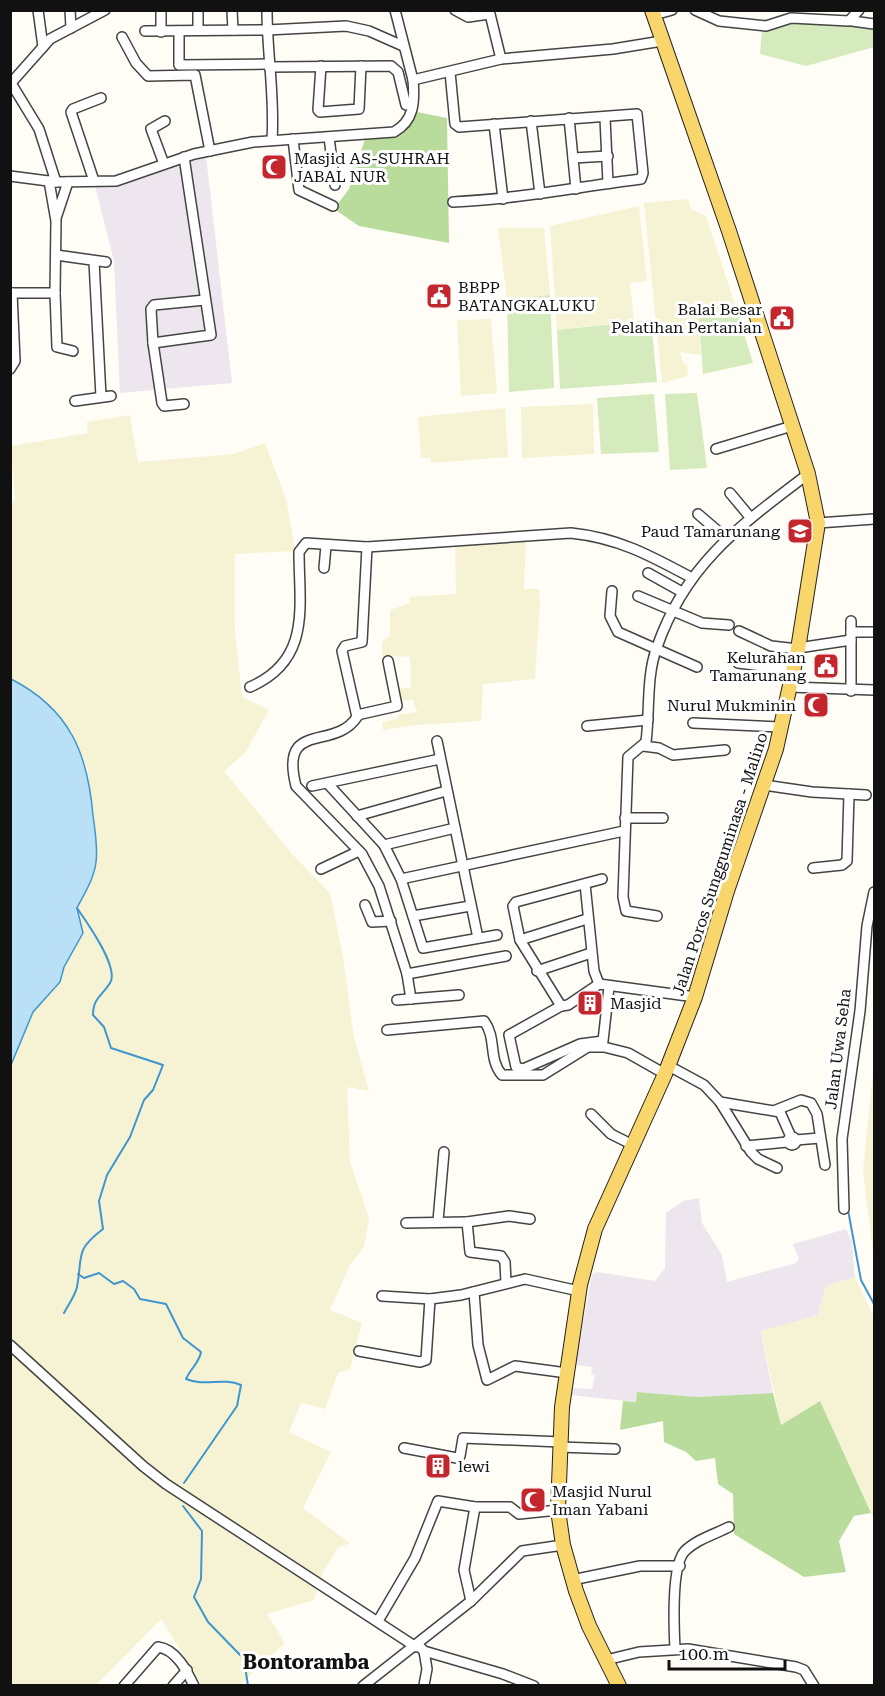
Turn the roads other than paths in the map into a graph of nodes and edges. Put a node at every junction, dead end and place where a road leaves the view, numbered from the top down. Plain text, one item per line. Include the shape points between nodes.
1 (38, 10) edge
2 (70, 10) edge
3 (105, 10) edge
4 (161, 10) edge
5 (198, 10) edge
6 (232, 10) edge
7 (267, 10) edge
8 (395, 10) edge
9 (455, 10) edge
10 (672, 10) edge
11 (695, 10) edge
12 (859, 10) edge
13 (489, 12) edge
14 (653, 13) edge
15 (852, 21) junction
16 (874, 24) edge
17 (71, 28) junction
18 (198, 30) junction
19 (233, 30) junction
20 (267, 30) junction
21 (145, 31) dead end
22 (179, 31) junction
23 (160, 32) junction
24 (122, 37) dead end
25 (662, 41) junction
26 (403, 46) junction
27 (43, 47) junction
28 (501, 59) junction
29 (268, 65) junction
30 (321, 66) junction
31 (361, 66) junction
32 (450, 72) junction
33 (10, 76) edge
34 (413, 80) junction
35 (11, 83) edge
36 (100, 98) dead end
37 (406, 105) dead end
38 (568, 118) junction
39 (605, 118) junction
40 (165, 121) dead end
41 (531, 121) junction
42 (494, 124) junction
43 (329, 137) junction
44 (293, 139) junction
45 (272, 140) junction
46 (210, 151) junction
47 (608, 156) junction
48 (184, 157) junction
49 (573, 158) junction
50 (164, 164) junction
51 (10, 176) edge
52 (52, 181) junction
53 (94, 181) junction
54 (68, 182) junction
55 (608, 183) junction
56 (335, 185) dead end
57 (576, 189) junction
58 (540, 194) junction
59 (502, 200) junction
60 (453, 202) dead end
61 (333, 206) dead end
62 (56, 221) junction
63 (56, 255) junction
64 (94, 261) junction
65 (106, 262) dead end
66 (11, 293) edge
67 (55, 293) junction
68 (205, 300) junction
69 (153, 343) junction
70 (73, 351) dead end
71 (10, 369) edge
72 (75, 401) dead end
73 (184, 404) dead end
74 (792, 426) junction
75 (716, 449) dead end
76 (808, 474) junction
77 (730, 493) dead end
78 (698, 514) dead end
79 (750, 517) junction
80 (874, 519) edge
81 (818, 523) junction
82 (726, 538) junction
83 (326, 546) junction
84 (367, 547) junction
85 (324, 568) dead end
86 (648, 573) dead end
87 (692, 578) junction
88 (612, 591) dead end
89 (682, 592) junction
90 (638, 596) dead end
91 (673, 612) junction
92 (851, 621) dead end
93 (729, 625) dead end
94 (740, 631) dead end
95 (874, 632) edge
96 (851, 636) junction
97 (657, 647) junction
98 (798, 649) junction
99 (388, 661) dead end
100 (738, 663) dead end
101 (697, 667) dead end
102 (793, 670) junction
103 (250, 687) dead end
104 (790, 687) junction
105 (874, 690) edge
106 (851, 691) junction
107 (357, 715) junction
108 (648, 720) junction
109 (693, 723) dead end
110 (587, 726) dead end
111 (781, 727) junction
112 (437, 741) dead end
113 (643, 746) junction
114 (725, 750) dead end
115 (440, 759) junction
116 (328, 784) junction
117 (764, 785) junction
118 (312, 786) dead end
119 (446, 791) junction
120 (849, 794) junction
121 (866, 795) dead end
122 (357, 816) junction
123 (626, 818) junction
124 (663, 818) dead end
125 (455, 828) junction
126 (624, 831) junction
127 (384, 845) junction
128 (359, 851) junction
129 (464, 867) junction
130 (813, 868) dead end
131 (321, 869) dead end
132 (401, 879) junction
133 (602, 879) dead end
134 (585, 884) junction
135 (874, 892) edge
136 (365, 905) dead end
137 (470, 906) junction
138 (413, 916) junction
139 (657, 916) dead end
140 (587, 919) junction
141 (391, 921) junction
142 (497, 935) dead end
143 (478, 938) junction
144 (520, 940) junction
145 (591, 953) junction
146 (506, 956) dead end
147 (537, 970) junction
148 (407, 974) junction
149 (599, 984) junction
150 (609, 987) junction
151 (459, 995) dead end
152 (695, 997) junction
153 (411, 999) junction
154 (397, 1000) dead end
155 (561, 1006) junction
156 (387, 1030) dead end
157 (667, 1070) junction
158 (720, 1102) junction
159 (776, 1110) junction
160 (591, 1114) dead end
161 (820, 1138) junction
162 (792, 1140) junction
163 (631, 1144) junction
164 (746, 1146) junction
165 (444, 1152) dead end
166 (825, 1165) dead end
167 (777, 1168) dead end
168 (844, 1209) dead end
169 (530, 1219) dead end
170 (438, 1221) junction
171 (466, 1222) junction
172 (406, 1223) dead end
173 (506, 1283) junction
174 (579, 1291) junction
175 (474, 1292) junction
176 (382, 1296) dead end
177 (430, 1299) junction
178 (10, 1345) edge
179 (359, 1351) dead end
180 (567, 1373) junction
181 (560, 1444) junction
182 (404, 1448) dead end
183 (615, 1449) dead end
184 (475, 1507) junction
185 (558, 1510) junction
186 (729, 1527) dead end
187 (563, 1545) junction
188 (680, 1566) junction
189 (572, 1580) junction
190 (469, 1596) junction
191 (378, 1621) junction
192 (419, 1648) junction
193 (675, 1649) junction
194 (606, 1660) junction
195 (187, 1670) junction
196 (424, 1685) edge
197 (124, 1686) edge
198 (173, 1686) edge
199 (194, 1686) edge
200 (363, 1686) edge
201 (534, 1686) edge
202 (619, 1686) edge
203 (814, 1686) edge

1 - 27 street
2 - 17 street
3 - 17 street
4 - 23 street
5 - 18 street
6 - 19 street
7 - 20 street
8 - 26 street
9 - 13 street via 468,17
10 - 14 street
11 - 15 street via 718,21 766,26 791,18
12 - 15 street
13 - 28 street
14 - 25 main road, Jalan Poros Sungguminasa - Malino
15 - 16 street
17 - 27 street
18 - 19 street
18 - 22 street
19 - 20 street
20 - 26 street via 354,26
20 - 29 street
21 - 23 street
22 - 23 street
22 - 29 street via 179,64
24 - 46 street via 135,63 148,76 195,75
25 - 28 street
25 - 74 main road, Jalan Poros Sungguminasa - Malino
26 - 34 street
27 - 35 street
28 - 32 street
29 - 30 street
29 - 45 street via 272,79
30 - 31 street
30 - 31 street via 320,112 359,109
31 - 37 street via 396,68
32 - 34 street
32 - 42 street via 456,125
33 - 35 street
34 - 43 street via 413,105 403,126 394,132
35 - 52 street via 39,129
36 - 53 street via 71,112
38 - 39 street
38 - 41 street
38 - 49 street
39 - 47 street
39 - 55 street via 638,115 643,173 641,179
40 - 50 street via 152,129
41 - 42 street
41 - 58 street
42 - 59 street
43 - 44 street
43 - 56 street
44 - 45 street
44 - 61 street via 299,190
45 - 46 street
46 - 48 street
47 - 49 street
47 - 55 street
48 - 50 street
48 - 68 street
49 - 57 street
50 - 53 street via 116,181
51 - 52 street
52 - 54 street
52 - 62 street
53 - 54 street
54 - 62 street
55 - 57 street
57 - 58 street
58 - 59 street
59 - 60 street
62 - 63 street
63 - 64 street
63 - 67 street
64 - 65 street
64 - 72 street via 106,397
66 - 67 street
66 - 71 street via 15,361
67 - 70 street via 57,347
68 - 69 street via 152,307
68 - 69 street via 211,336
69 - 73 street via 163,405
74 - 75 street
74 - 76 main road, Jalan Poros Sungguminasa - Malino
76 - 79 street
76 - 81 main road, Jalan Poros Sungguminasa - Malino
77 - 79 street
78 - 82 street
79 - 82 street
80 - 81 street
81 - 98 main road, Jalan Poros Sungguminasa - Malino
82 - 87 street
83 - 84 street
83 - 85 street
83 - 103 street via 306,543 300,548 299,635 275,671
84 - 87 street via 571,533 601,537 637,550
84 - 107 street via 362,642 345,646 342,651
86 - 89 street
87 - 89 street
88 - 97 street via 610,616 615,629
89 - 91 street
90 - 91 street
91 - 93 street via 702,623
91 - 97 street
92 - 96 street
94 - 98 street via 771,646
95 - 96 street
96 - 98 street
96 - 106 street
97 - 101 street
97 - 108 street
98 - 102 main road, Jalan Poros Sungguminasa - Malino
99 - 107 street via 398,704
100 - 102 street
102 - 104 main road, Jalan Poros Sungguminasa - Malino
104 - 106 street
104 - 111 main road, Jalan Poros Sungguminasa - Malino
105 - 106 street
107 - 128 street via 338,731 305,741 293,758 296,786
108 - 110 street
108 - 113 street
109 - 111 street
111 - 117 main road, Jalan Poros Sungguminasa - Malino
112 - 115 street
113 - 114 street via 673,755
113 - 123 street via 628,757
115 - 116 street
115 - 119 street
116 - 118 street
116 - 122 street
117 - 120 street
117 - 152 main road, Jalan Poros Sungguminasa - Malino
119 - 122 street
119 - 125 street
120 - 121 street
120 - 130 street via 847,861
122 - 127 street
123 - 124 street
123 - 126 street
125 - 127 street
125 - 129 street
126 - 129 street
126 - 139 street via 623,905 635,914
127 - 132 street
128 - 131 street
128 - 141 street via 379,886
129 - 132 street
129 - 137 street
132 - 138 street
133 - 134 street
134 - 140 street
134 - 144 street via 516,903 513,913
135 - 168 street, Jalan Uwa Seha via 842,1139
136 - 141 street via 372,922
137 - 138 street
137 - 143 street
138 - 143 street via 426,949
140 - 144 street
140 - 145 street
141 - 148 street
142 - 143 street
144 - 147 street
145 - 147 street
145 - 149 street
146 - 148 street
147 - 155 street
148 - 153 street
149 - 150 street
149 - 155 street
150 - 152 street
150 - 155 street via 603,1041 580,1044 523,1069 516,1067 509,1035
151 - 153 street
152 - 157 main road, Jalan Poros Sungguminasa - Malino
153 - 154 street
156 - 157 street via 484,1022 493,1035 495,1062 502,1075 543,1075 588,1047 628,1053
157 - 158 street via 704,1085
157 - 163 main road, Jalan Poros Sungguminasa - Malino
158 - 159 street
158 - 164 street
159 - 161 street via 808,1100 817,1114
159 - 162 street
160 - 163 street via 611,1134
161 - 162 street
161 - 166 street
162 - 164 street
163 - 174 main road, Jalan Poros Sungguminasa - Malino via 587,1251
164 - 167 street via 758,1159
165 - 170 street
169 - 171 street via 508,1216
170 - 171 street
170 - 172 street
171 - 173 street via 470,1252 501,1256
173 - 174 street via 538,1280
173 - 175 street
174 - 180 main road, Jalan Poros Sungguminasa - Malino
175 - 177 street
175 - 180 street via 478,1345 487,1380 515,1366
176 - 177 street
177 - 179 street via 426,1360
178 - 191 street via 159,1478
180 - 181 main road, Jalan Poros Sungguminasa - Malino
181 - 182 street via 463,1438 458,1458
181 - 183 street
181 - 185 main road, Jalan Poros Sungguminasa - Malino
184 - 185 street via 510,1508 519,1514
184 - 190 street via 464,1565
184 - 191 street via 438,1501 415,1558
185 - 187 main road, Jalan Poros Sungguminasa - Malino
186 - 188 street via 686,1551
187 - 189 main road, Jalan Poros Sungguminasa - Malino
187 - 190 street via 522,1551
188 - 189 street via 640,1566
188 - 193 street via 672,1608
189 - 194 main road, Jalan Poros Sungguminasa - Malino
190 - 192 street
191 - 192 street
192 - 196 street via 427,1669
192 - 200 street
192 - 201 street
193 - 194 street
193 - 203 street via 804,1670
194 - 202 main road, Jalan Poros Sungguminasa - Malino
195 - 197 street via 171,1653 158,1647
195 - 198 street
195 - 199 street

